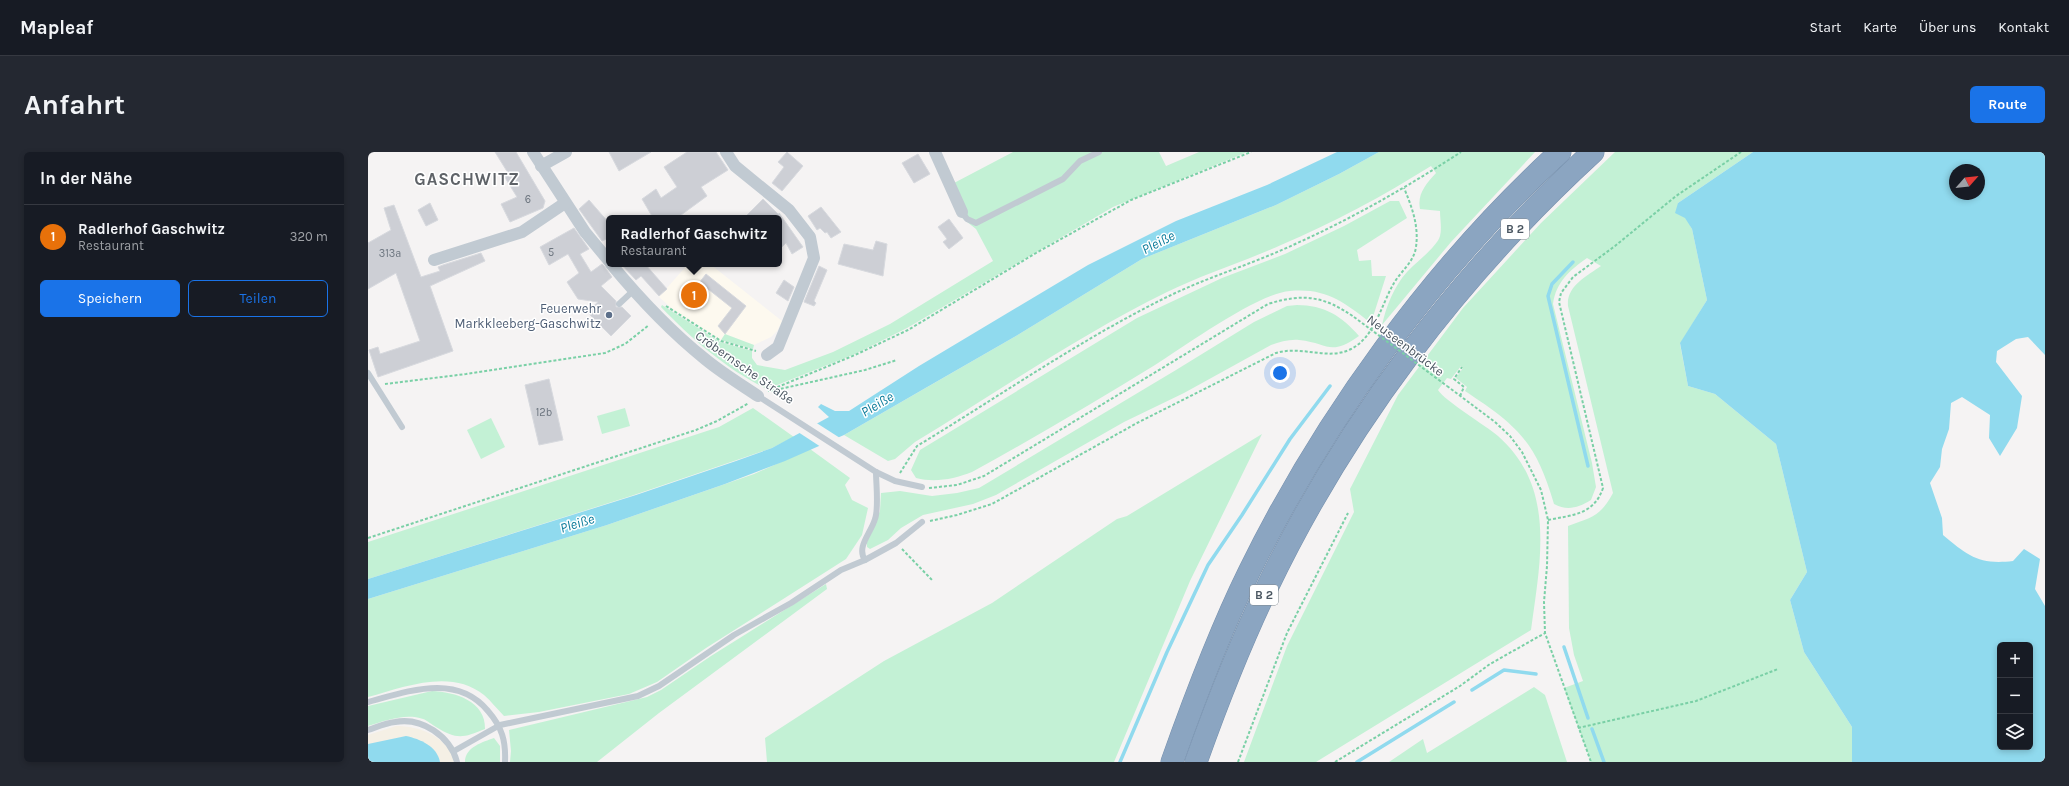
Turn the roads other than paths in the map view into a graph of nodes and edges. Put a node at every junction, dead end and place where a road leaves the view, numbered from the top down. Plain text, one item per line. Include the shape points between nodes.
1 (533, 152) edge
2 (566, 152) edge
3 (726, 152) edge
4 (935, 152) edge
5 (1099, 152) edge
6 (1560, 152) edge
7 (1593, 152) edge
8 (541, 166) junction
9 (565, 203) junction
10 (962, 212) joint
11 (606, 257) edge
12 (434, 260) dead end
13 (614, 267) edge
14 (634, 290) junction
15 (619, 304) dead end
16 (767, 355) road end
17 (368, 373) edge
18 (762, 394) joint
19 (402, 427) dead end
20 (876, 472) junction
21 (922, 487) road end
22 (922, 522) road end
23 (865, 560) junction
24 (368, 702) edge
25 (500, 725) junction
26 (368, 730) edge
27 (454, 751) junction
28 (457, 762) edge
29 (505, 762) edge
30 (1172, 762) edge
31 (1196, 762) edge

1 - 8 street
2 - 8 street
3 - 16 street via 735,166 789,210 810,237 814,258 778,347
4 - 10 street
5 - 10 lane via 1080,161 1064,179 982,221 976,223
6 - 30 highway, B 2 via 1480,234 1426,296 1370,370 1315,451 1268,534 1226,622 1201,681
7 - 31 highway, B 2 via 1491,255 1443,312 1372,406 1315,497 1268,586 1216,704
8 - 9 street
9 - 11 street
9 - 12 street via 522,232
13 - 14 street, Cröbernsche Straße
14 - 15 lane
14 - 18 street, Cröbernsche Straße via 657,316 707,360
17 - 19 lane
18 - 20 lane, Cröbernsche Straße via 779,409
20 - 21 lane, Cröbernsche Straße via 895,481
20 - 23 lane via 876,518 862,546 861,555
22 - 23 lane via 896,543
23 - 25 lane via 841,570 791,603 734,635 659,686 638,696
24 - 25 lane via 401,693 443,687 459,690 475,699
25 - 27 lane
25 - 29 lane via 506,744
26 - 27 lane via 396,722 413,722 430,728 446,739
27 - 28 lane

